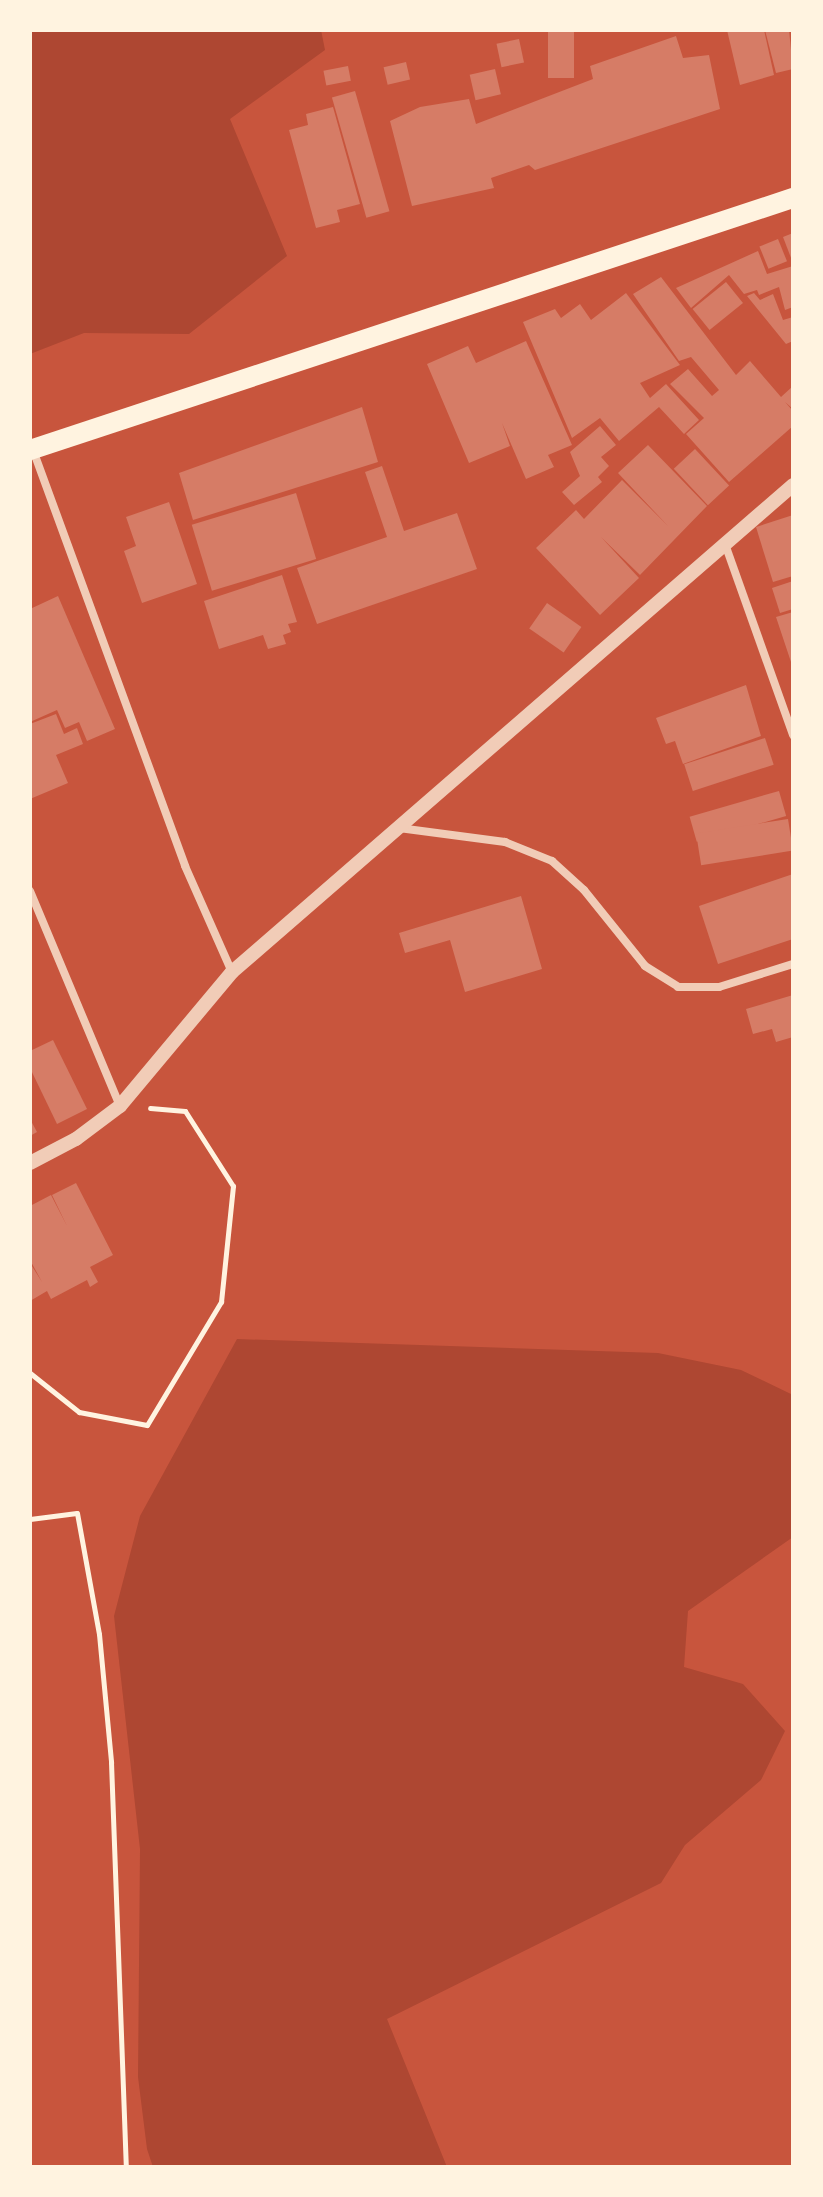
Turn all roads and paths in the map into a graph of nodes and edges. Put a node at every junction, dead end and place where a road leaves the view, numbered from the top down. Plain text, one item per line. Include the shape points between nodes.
1 (793, 198) edge
2 (31, 450) edge
3 (793, 485) edge
4 (725, 543) junction
5 (793, 735) edge
6 (399, 828) junction
7 (30, 891) edge
8 (793, 964) edge
9 (232, 972) junction
10 (120, 1106) junction
11 (30, 1163) edge
12 (30, 1373) edge
13 (30, 1519) edge
14 (126, 2167) edge

1 - 2 main road
2 - 9 street via 185,866
3 - 4 street
4 - 5 street
4 - 6 street
6 - 8 street via 505,842 552,861 584,890 645,966 678,987 719,987
6 - 9 street
7 - 10 street
9 - 10 street
10 - 11 street via 76,1139
10 - 12 path via 185,1111 233,1186 221,1302 147,1425 79,1412
13 - 14 path via 77,1513 99,1634 111,1762

